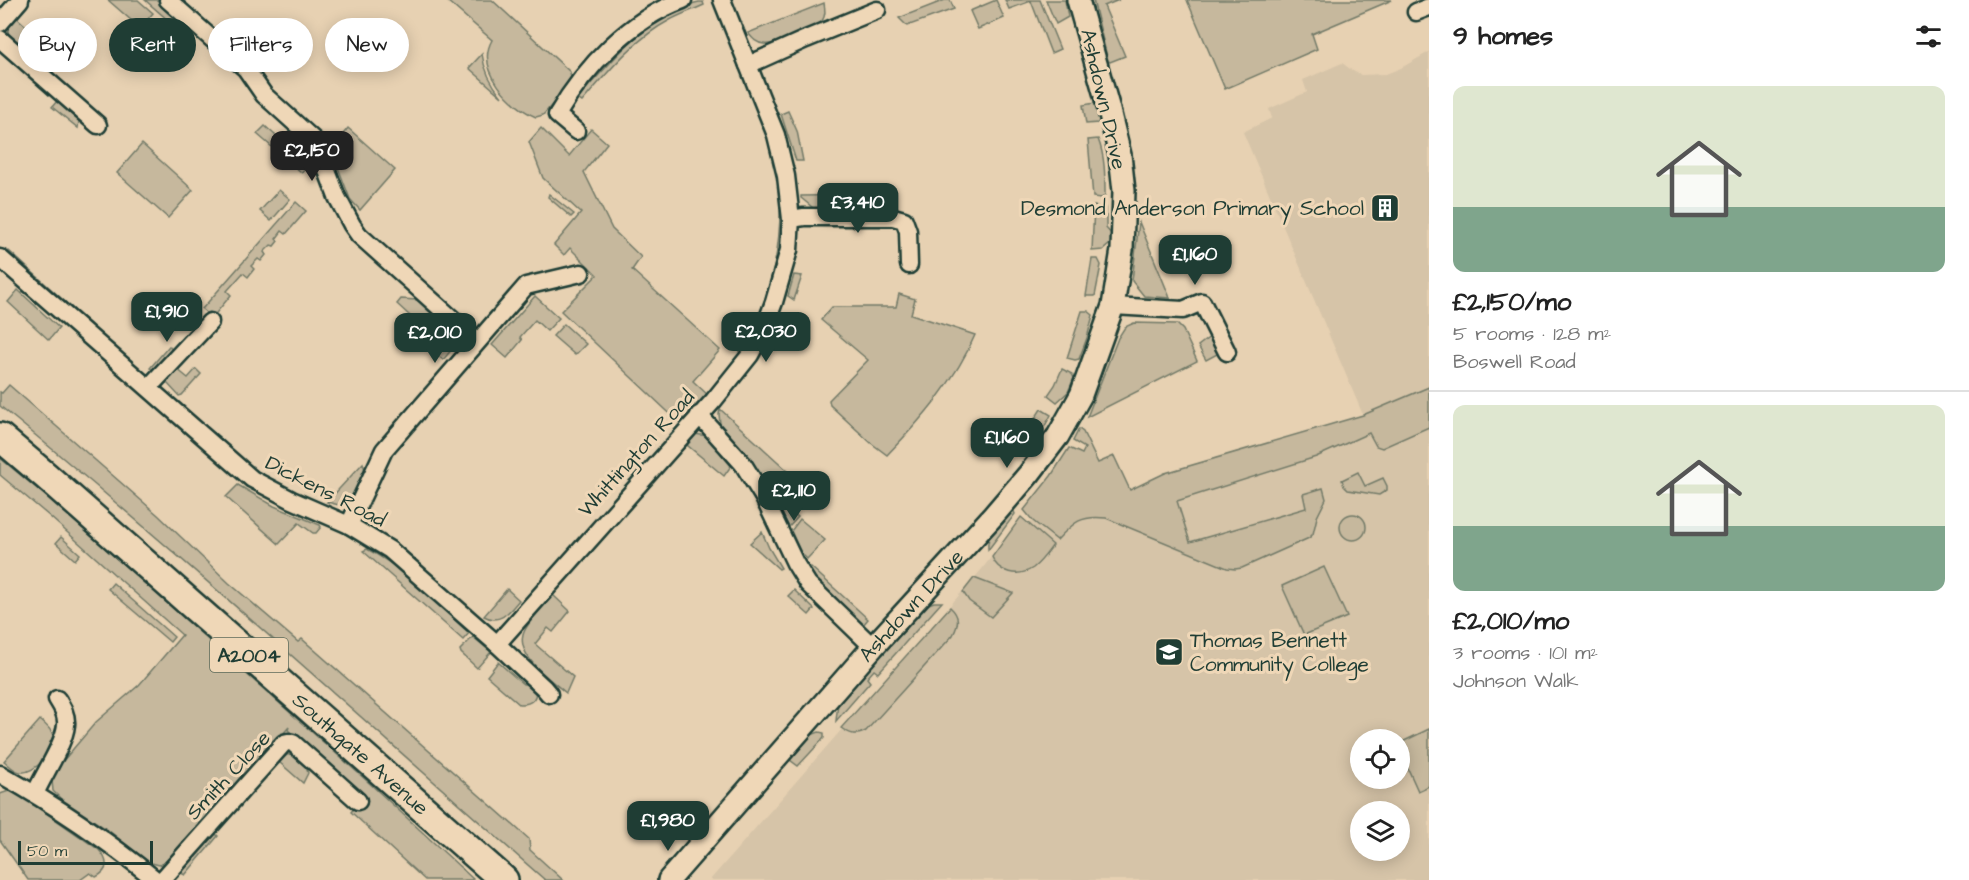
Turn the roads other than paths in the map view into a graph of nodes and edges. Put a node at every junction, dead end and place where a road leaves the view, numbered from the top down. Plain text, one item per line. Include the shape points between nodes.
1 (20, 0) edge
2 (168, 0) edge
3 (683, 0) edge
4 (722, 0) edge
5 (1078, 0) edge
6 (877, 10) dead end
7 (0, 23) edge
8 (0, 39) edge
9 (748, 65) junction
10 (98, 125) dead end
11 (576, 131) dead end
12 (791, 219) junction
13 (0, 258) edge
14 (909, 265) dead end
15 (581, 273) dead end
16 (1113, 306) junction
17 (210, 321) dead end
18 (477, 341) junction
19 (1227, 352) dead end
20 (149, 387) junction
21 (699, 415) junction
22 (0, 437) edge
23 (350, 525) junction
24 (497, 644) junction
25 (873, 646) junction
26 (549, 694) dead end
27 (57, 699) dead end
28 (0, 774) edge
29 (34, 794) junction
30 (358, 801) dead end
31 (156, 880) edge
32 (162, 880) edge
33 (504, 880) edge
34 (669, 880) edge

1 - 7 street
2 - 18 street via 246,69 264,95 316,142 337,197 359,235
3 - 11 street via 651,14 628,31 568,96 557,116
4 - 9 street, Whittington Road
5 - 16 street, Ashdown Drive via 1120,155 1124,191 1122,250
6 - 9 street
8 - 10 street
9 - 12 street, Whittington Road via 776,135
12 - 14 street via 904,220
12 - 21 street, Whittington Road via 783,275 764,329 750,355
13 - 20 street, Dickens Road
15 - 18 street via 526,286
16 - 19 street via 1183,310 1202,302
16 - 25 street, Ashdown Drive via 1082,395 1058,435 993,516
17 - 20 street
18 - 23 street via 384,450
20 - 23 street, Dickens Road via 252,479
21 - 24 street, Whittington Road
21 - 25 street via 742,464 764,498 808,584
22 - 33 main road, Southgate Avenue / A2004
23 - 24 street, Dickens Road via 390,550
24 - 26 street, Dickens Road
25 - 34 street, Ashdown Drive
27 - 29 street via 65,714 64,733
28 - 29 street
29 - 31 street
30 - 32 street, Smith Close via 288,742

